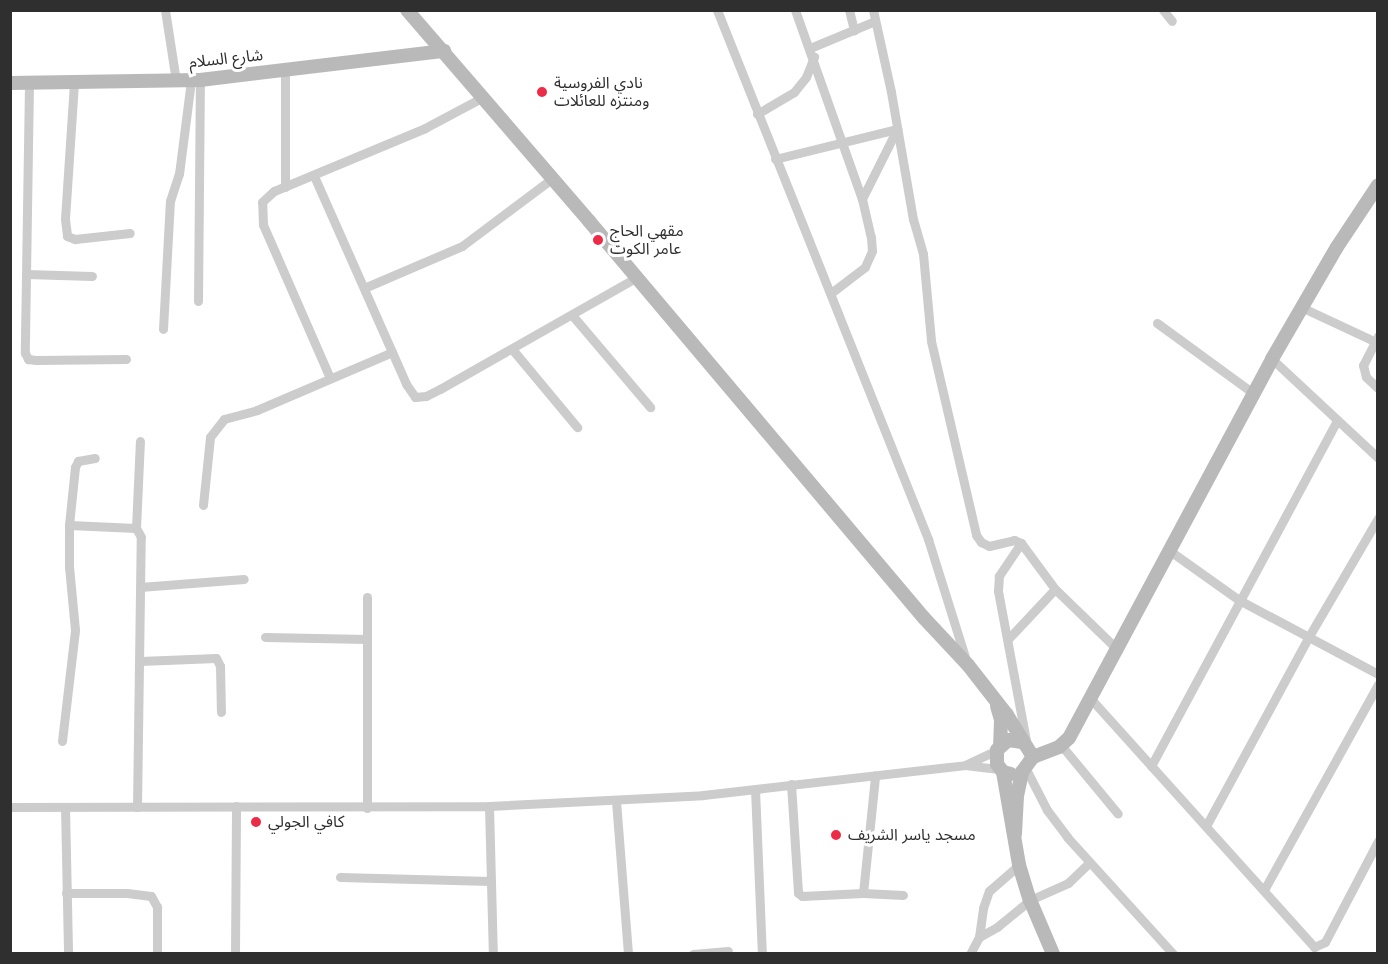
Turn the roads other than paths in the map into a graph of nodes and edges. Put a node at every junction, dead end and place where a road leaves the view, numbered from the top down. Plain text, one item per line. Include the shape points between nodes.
1 (165, 10) edge
2 (407, 10) edge
3 (717, 10) edge
4 (795, 10) edge
5 (849, 10) edge
6 (873, 10) edge
7 (1163, 10) edge
8 (875, 21) junction
9 (1172, 21) dead end
10 (854, 30) junction
11 (444, 51) junction
12 (812, 52) junction
13 (285, 69) junction
14 (196, 80) junction
15 (176, 81) junction
16 (74, 83) junction
17 (10, 84) edge
18 (29, 84) junction
19 (483, 97) junction
20 (757, 114) junction
21 (897, 129) junction
22 (843, 142) junction
23 (775, 159) junction
24 (314, 176) junction
25 (553, 178) junction
26 (1377, 185) edge
27 (285, 187) junction
28 (862, 199) junction
29 (130, 233) dead end
30 (26, 274) junction
31 (92, 276) dead end
32 (635, 278) junction
33 (364, 288) junction
34 (831, 293) junction
35 (198, 301) dead end
36 (1301, 307) junction
37 (572, 315) junction
38 (1157, 324) dead end
39 (163, 329) dead end
40 (1376, 338) edge
41 (512, 349) junction
42 (392, 352) junction
43 (126, 359) dead end
44 (1272, 359) junction
45 (330, 378) junction
46 (1377, 388) edge
47 (1253, 393) junction
48 (650, 407) dead end
49 (1337, 420) junction
50 (577, 427) dead end
51 (140, 441) dead end
52 (95, 458) dead end
53 (1377, 458) edge
54 (202, 505) dead end
55 (1377, 518) edge
56 (69, 525) junction
57 (136, 528) junction
58 (1021, 543) junction
59 (1170, 551) junction
60 (244, 579) dead end
61 (140, 587) junction
62 (1055, 589) junction
63 (367, 597) dead end
64 (1239, 600) junction
65 (266, 637) dead end
66 (1009, 638) junction
67 (1308, 638) junction
68 (367, 639) junction
69 (1118, 650) junction
70 (140, 661) junction
71 (968, 665) junction
72 (1377, 674) edge
73 (1377, 684) edge
74 (994, 698) junction
75 (1091, 699) junction
76 (221, 712) dead end
77 (62, 741) dead end
78 (1061, 745) junction
79 (998, 747) junction
80 (1026, 757) junction
81 (964, 765) junction
82 (1151, 766) junction
83 (1001, 770) junction
84 (875, 776) junction
85 (791, 784) junction
86 (754, 789) junction
87 (616, 801) junction
88 (236, 806) junction
89 (489, 806) junction
90 (10, 807) edge
91 (64, 807) junction
92 (136, 807) junction
93 (367, 808) junction
94 (1118, 814) dead end
95 (1206, 826) junction
96 (1015, 834) junction
97 (1377, 841) edge
98 (1090, 862) junction
99 (1019, 865) junction
100 (340, 877) dead end
101 (491, 881) junction
102 (1264, 890) junction
103 (66, 893) junction
104 (863, 893) junction
105 (903, 894) dead end
106 (1030, 900) junction
107 (979, 937) junction
108 (728, 951) dead end
109 (68, 954) edge
110 (157, 954) edge
111 (235, 954) edge
112 (493, 954) edge
113 (628, 954) edge
114 (693, 954) edge
115 (762, 954) edge
116 (970, 954) edge
117 (1053, 954) edge
118 (1173, 954) edge

1 - 15 street
2 - 11 main road
3 - 20 street
4 - 12 street
5 - 10 street
6 - 8 street
7 - 9 street
8 - 10 street
8 - 21 street
10 - 12 street
11 - 13 main road, شارع السلام
11 - 19 main road
12 - 20 street via 806,77 794,92
12 - 22 street
13 - 14 main road, شارع السلام
13 - 27 street
14 - 15 main road, شارع السلام
14 - 35 street
14 - 39 street via 179,174 170,201
15 - 16 main road, شارع السلام
16 - 18 main road, شارع السلام
16 - 29 street via 67,236 75,239
17 - 18 main road, شارع السلام
18 - 30 street
19 - 24 street via 425,128
19 - 25 main road
20 - 23 street
21 - 22 street
21 - 28 street
21 - 58 street via 923,254 931,341 971,518 978,539 984,544 1014,540
22 - 23 street
22 - 28 street
23 - 34 street
24 - 27 street
24 - 33 street
25 - 32 main road
25 - 33 street via 462,246
26 - 36 main road
27 - 45 street via 264,198 260,206 262,218
28 - 34 street via 872,251 866,267
30 - 31 street
30 - 43 street via 28,359
32 - 37 street
32 - 71 main road
33 - 42 street
34 - 71 street via 928,539
36 - 40 street
36 - 44 main road
37 - 41 street
37 - 48 street
38 - 47 street
40 - 46 street via 1363,369
41 - 42 street via 422,398 410,392
41 - 50 street
42 - 45 street
44 - 47 main road
44 - 49 street
45 - 54 street via 257,410 224,419 210,437
47 - 59 main road
49 - 53 street
49 - 64 street
51 - 57 street
52 - 56 street via 78,461 75,467
55 - 67 street
56 - 57 street
56 - 77 street via 75,630
57 - 61 street via 141,537
58 - 62 street
58 - 66 street via 999,576
59 - 64 street
59 - 69 main road
60 - 61 street
61 - 70 street
62 - 66 street
62 - 69 street
63 - 68 street
64 - 67 street
64 - 82 street
65 - 68 street
66 - 80 street
67 - 72 street
67 - 95 street
68 - 93 street
69 - 75 main road
70 - 76 street via 216,657 220,666
70 - 92 street
71 - 74 main road
73 - 102 street
74 - 79 main road via 1001,720
74 - 80 main road
75 - 78 main road
75 - 82 street
78 - 80 main road
78 - 94 street
79 - 80 main road via 1013,739
79 - 81 street
79 - 83 main road via 995,759
80 - 83 main road via 1013,775
80 - 96 main road via 1017,796
80 - 98 street via 1052,819
81 - 83 street
81 - 84 street
82 - 95 street
83 - 96 main road
84 - 85 street
84 - 104 street
85 - 86 street
85 - 104 street via 798,893
86 - 87 street
86 - 115 street
87 - 89 street
87 - 113 street
88 - 92 street
88 - 93 street
88 - 111 street
89 - 93 street
89 - 101 street
90 - 91 street
91 - 92 street
91 - 103 street
95 - 102 street
96 - 99 main road
97 - 102 street via 1325,942 1319,946 1309,942
98 - 106 street via 1068,883
98 - 118 street
99 - 106 main road
99 - 107 street via 989,891 982,908
100 - 101 street
101 - 112 street
103 - 109 street
103 - 110 street via 151,896 158,908
104 - 105 street
106 - 107 street
106 - 117 main road
107 - 116 street
108 - 114 street

